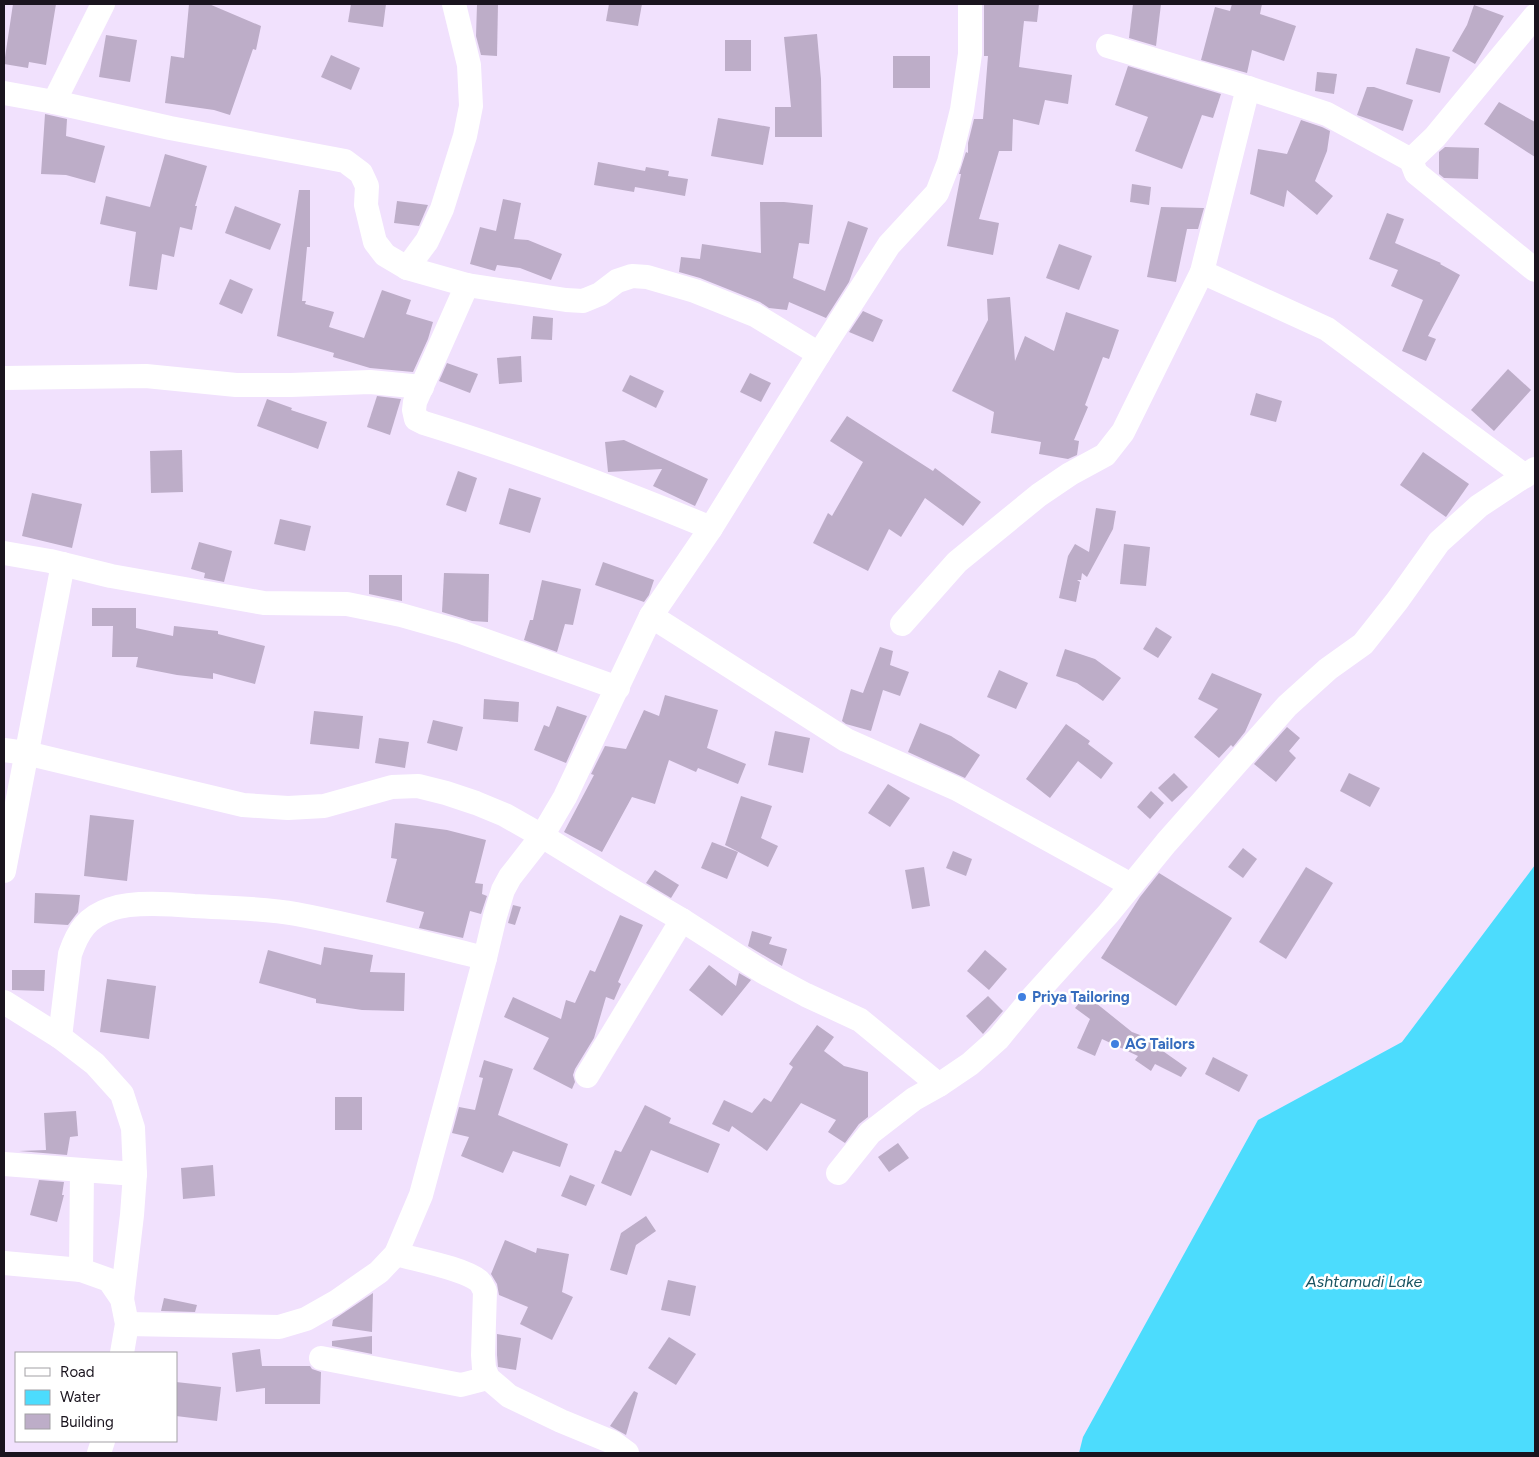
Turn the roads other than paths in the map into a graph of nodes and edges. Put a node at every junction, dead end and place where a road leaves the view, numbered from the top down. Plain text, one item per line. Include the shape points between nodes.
1 (103, 4) edge
2 (454, 4) edge
3 (970, 4) edge
4 (1535, 16) edge
5 (1108, 46) dead end
6 (1248, 88) junction
7 (4, 93) edge
8 (54, 102) junction
9 (1411, 160) junction
10 (407, 268) junction
11 (1535, 270) edge
12 (1202, 272) junction
13 (467, 285) junction
14 (819, 354) junction
15 (4, 378) edge
16 (422, 387) junction
17 (1530, 472) edge
18 (711, 528) junction
19 (4, 553) edge
20 (63, 564) junction
21 (651, 616) junction
22 (902, 624) dead end
23 (618, 688) junction
24 (15, 751) edge
25 (542, 836) junction
26 (4, 871) edge
27 (1131, 885) junction
28 (682, 920) junction
29 (485, 958) junction
30 (4, 1002) edge
31 (60, 1037) junction
32 (587, 1076) dead end
33 (939, 1085) junction
34 (4, 1164) edge
35 (82, 1170) junction
36 (838, 1173) dead end
37 (135, 1174) junction
38 (396, 1254) junction
39 (4, 1264) edge
40 (81, 1270) junction
41 (122, 1299) junction
42 (127, 1324) junction
43 (122, 1352) edge
44 (321, 1358) dead end
45 (488, 1378) junction
46 (627, 1453) edge

1 - 8 street
2 - 10 street via 469,65 471,106 442,209 427,241
3 - 14 street via 970,54 962,110 949,162 937,193 889,245
4 - 9 street via 1435,137
5 - 6 street
6 - 9 street via 1327,114
6 - 12 street
7 - 8 street
8 - 10 street via 345,161 361,173 367,186 366,205 375,242 385,255
9 - 11 street via 1416,173
10 - 13 street
12 - 17 street via 1327,329
12 - 22 street via 1123,432 1105,455 1039,495 957,562
13 - 14 street via 583,301 600,294 617,281 632,276 647,277 695,291 755,315
13 - 16 street
14 - 18 street
15 - 16 street via 146,376 236,385 370,382
16 - 18 street via 414,410 416,419 424,423 621,491
17 - 27 street via 1479,506 1439,542 1362,644 1287,706
18 - 21 street
19 - 20 street
20 - 23 street via 111,576 264,603 347,604 401,615 460,632
20 - 24 street
21 - 23 street
21 - 27 street via 846,740 957,789
23 - 25 street via 565,797
24 - 25 street via 243,805 324,806 392,787 418,786 476,803
24 - 26 street
25 - 28 street
25 - 29 street via 503,890
27 - 33 street via 998,1039
28 - 32 street
28 - 33 street via 764,972 860,1020
29 - 31 street via 295,914 167,904 123,906 88,922 74,942
29 - 38 street via 421,1195
30 - 31 street
31 - 37 street via 95,1064 122,1094 134,1128
33 - 36 street via 914,1099 870,1133
34 - 35 street
35 - 37 street
35 - 40 street
37 - 41 street
38 - 42 street via 379,1272 336,1302 306,1319 279,1328
38 - 45 street via 448,1268 480,1282 485,1291 483,1354
39 - 40 street
40 - 41 street via 109,1280
41 - 42 street
42 - 43 street
44 - 45 street via 462,1385
45 - 46 street via 509,1396 612,1442

